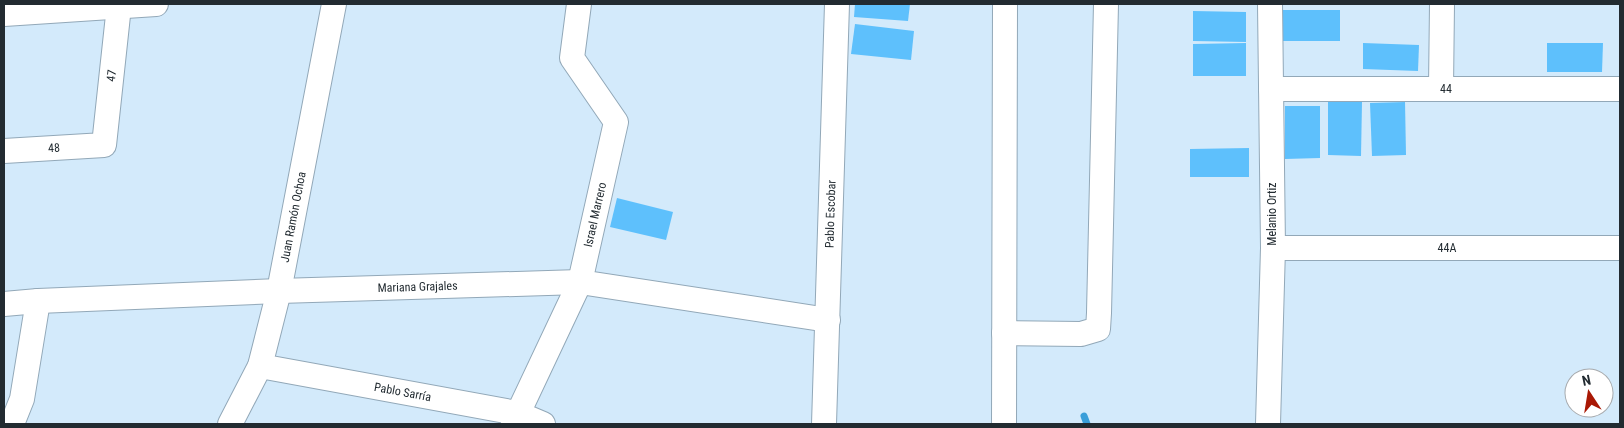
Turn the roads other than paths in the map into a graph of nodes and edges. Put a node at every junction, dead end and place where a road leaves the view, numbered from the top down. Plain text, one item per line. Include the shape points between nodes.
1 (156, 4) edge
2 (334, 4) edge
3 (579, 4) edge
4 (837, 4) edge
5 (1005, 4) edge
6 (1106, 4) edge
7 (1270, 4) edge
8 (1442, 4) edge
9 (119, 6) junction
10 (4, 14) edge
11 (1442, 88) junction
12 (1271, 89) junction
13 (1620, 89) edge
14 (104, 145) joint
15 (4, 151) edge
16 (1272, 248) junction
17 (1620, 248) edge
18 (580, 282) junction
19 (279, 290) junction
20 (38, 301) junction
21 (4, 304) edge
22 (828, 320) junction
23 (1004, 333) junction
24 (260, 366) junction
25 (515, 419) edge
26 (12, 424) edge
27 (230, 424) edge
28 (544, 424) edge
29 (824, 424) edge
30 (1004, 424) edge
31 (1268, 424) edge

1 - 9 street
2 - 19 street, Juan Ramón Ochoa
3 - 18 street, Israel Marrero via 572,58 616,122
4 - 22 street, Pablo Escobar
5 - 23 street
6 - 23 street via 1098,329 1081,334
7 - 12 street, Melanio Ortiz
8 - 11 street
9 - 10 street
9 - 14 street, 47
11 - 12 street, 44
11 - 13 street, 44
12 - 16 street, Melanio Ortiz
14 - 15 street, 48
16 - 17 street, 44A
16 - 31 street, Melanio Ortiz
18 - 19 street, Mariana Grajales
18 - 22 street, Mariana Grajales
18 - 25 street, Israel Marrero
19 - 20 street, Mariana Grajales
19 - 24 street, Juan Ramón Ochoa
20 - 21 street, Mariana Grajales
20 - 26 street via 22,399
22 - 29 street, Pablo Escobar
23 - 30 street
24 - 25 street, Pablo Sarría
24 - 27 street, Juan Ramón Ochoa
25 - 28 street, Pablo Sarría

